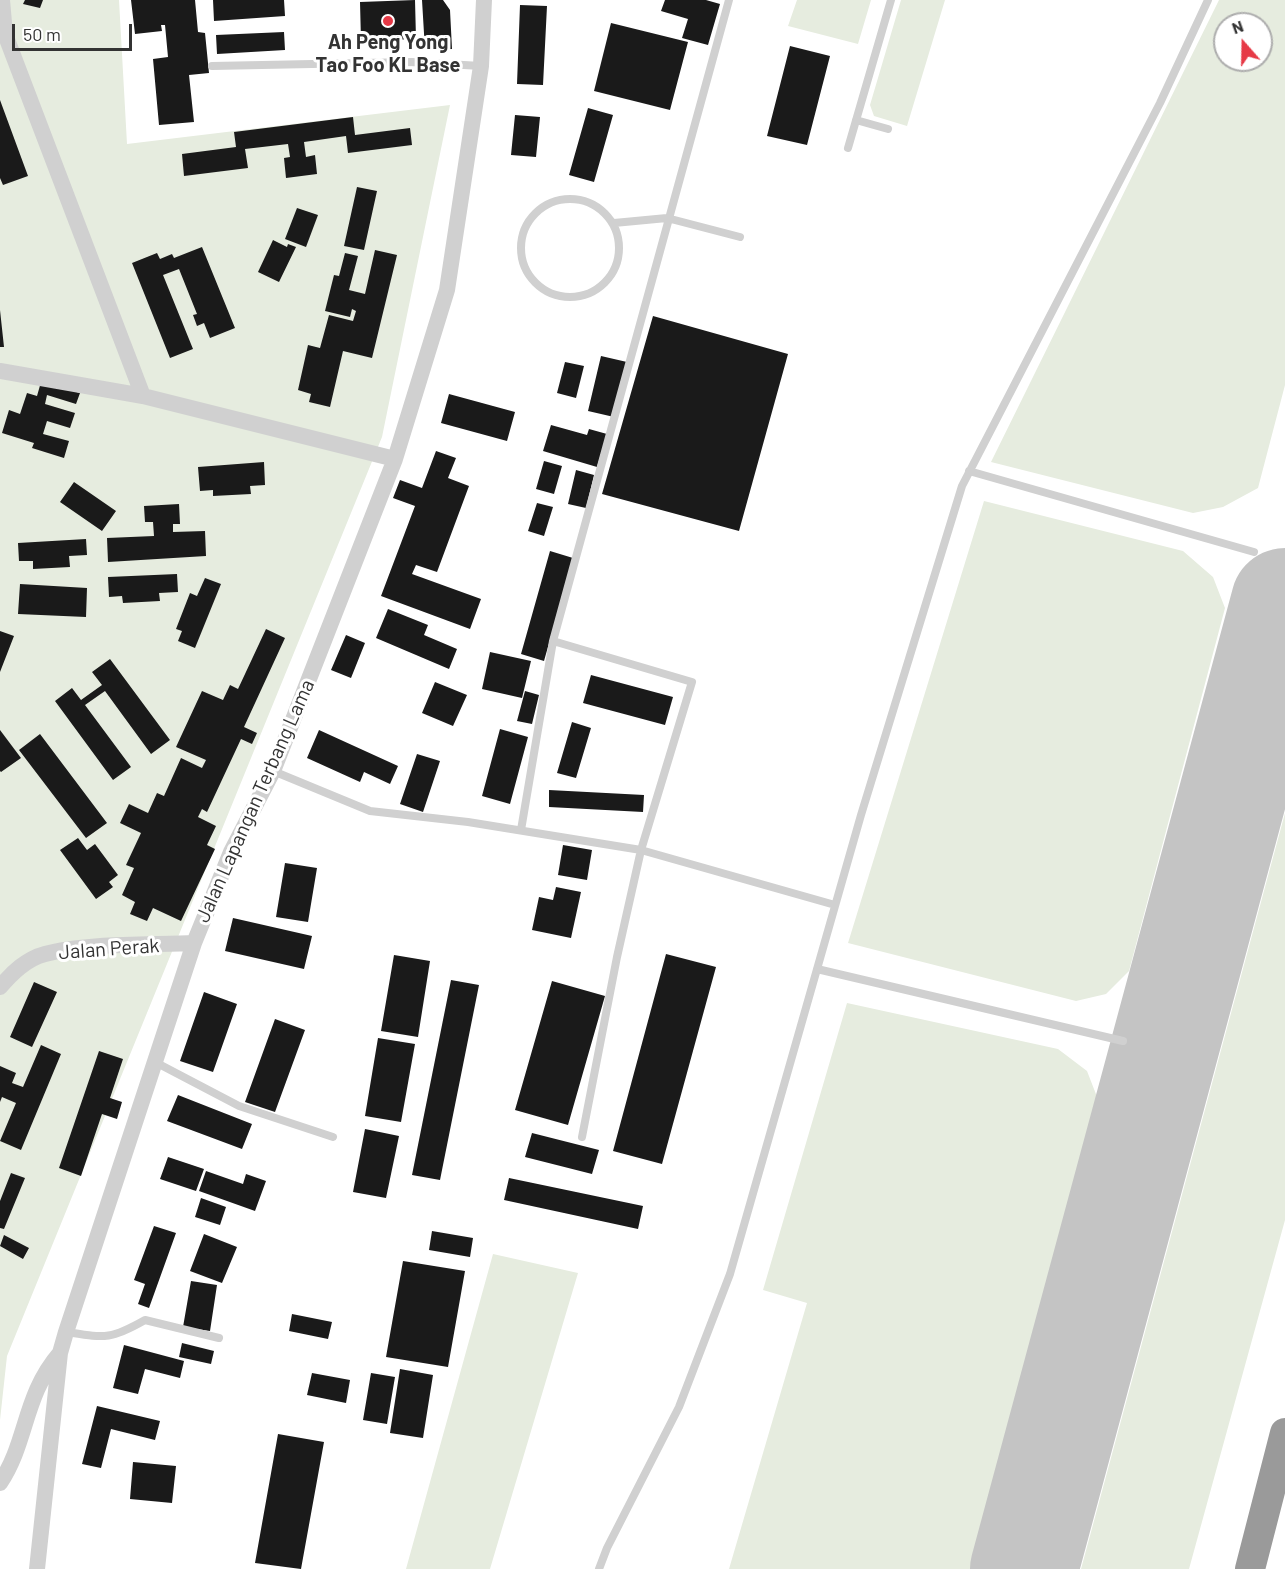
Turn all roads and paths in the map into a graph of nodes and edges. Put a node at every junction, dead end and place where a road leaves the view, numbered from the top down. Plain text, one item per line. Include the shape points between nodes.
1 (2, 0) edge
2 (484, 0) edge
3 (729, 0) edge
4 (891, 0) edge
5 (1208, 0) edge
6 (2, 34) edge
7 (212, 66) dead end
8 (481, 66) junction
9 (856, 120) junction
10 (888, 129) dead end
11 (848, 148) dead end
12 (667, 218) junction
13 (614, 223) junction
14 (740, 237) dead end
15 (0, 370) edge
16 (143, 396) junction
17 (395, 459) junction
18 (969, 471) junction
19 (1254, 552) dead end
20 (553, 641) junction
21 (273, 771) junction
22 (521, 830) junction
23 (641, 850) junction
24 (835, 904) junction
25 (194, 943) junction
26 (817, 969) junction
27 (0, 987) edge
28 (1123, 1041) dead end
29 (155, 1062) junction
30 (333, 1137) dead end
31 (582, 1137) dead end
32 (66, 1332) junction
33 (219, 1338) dead end
34 (60, 1353) junction
35 (1285, 1433) edge
36 (1285, 1476) edge
37 (0, 1484) edge
38 (37, 1569) edge
39 (599, 1569) edge
40 (1250, 1569) edge
41 (1261, 1569) edge

1 - 6 street
2 - 8 street, Jalan Lapangan Terbang Lama
3 - 12 lane
4 - 9 lane
5 - 18 lane via 1160,103
6 - 16 street
7 - 8 lane via 412,62
8 - 17 street, Jalan Lapangan Terbang Lama via 447,290
9 - 10 lane
9 - 11 lane
12 - 13 lane
12 - 14 lane
12 - 20 lane
13 - 13 lane via 603,210 577,198 544,205 531,217 520,243 521,257 531,278 543,290 571,298 601,287 619,259 620,244
15 - 16 street
16 - 17 street
17 - 21 street, Jalan Lapangan Terbang Lama
18 - 19 lane
18 - 24 lane via 948,525
20 - 22 lane
20 - 23 lane via 692,682
21 - 22 lane via 370,811
21 - 25 street, Jalan Lapangan Terbang Lama via 231,852
22 - 23 lane
23 - 24 lane
23 - 31 lane
24 - 26 lane
25 - 27 street, Jalan Perak via 44,954 15,969
25 - 29 street, Jalan Lapangan Terbang Lama
26 - 28 lane
26 - 39 lane via 730,1274 679,1407
29 - 30 lane via 239,1106
29 - 32 street, Jalan Lapangan Terbang Lama
32 - 33 lane via 117,1335 145,1320
32 - 34 street, Jalan Lapangan Terbang Lama
34 - 37 street via 44,1371
34 - 38 street, Jalan Lapangan Terbang Lama
35 - 40 highway
36 - 41 highway

